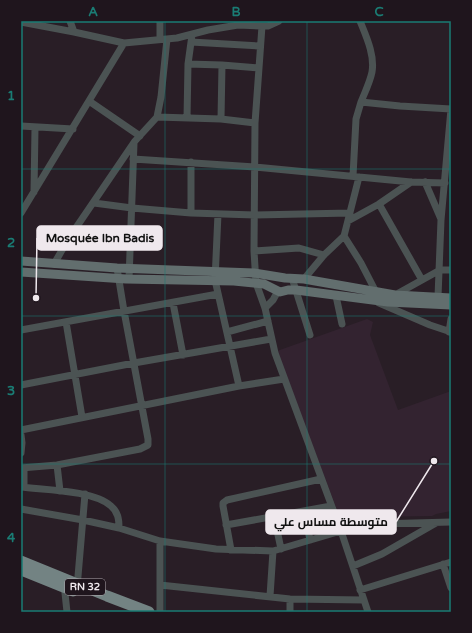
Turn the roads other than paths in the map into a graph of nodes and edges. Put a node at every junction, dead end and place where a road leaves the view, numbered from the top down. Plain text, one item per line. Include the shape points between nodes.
1 (70, 21) edge
2 (160, 21) edge
3 (209, 21) edge
4 (279, 21) edge
5 (360, 21) edge
6 (21, 22) edge
7 (262, 26) junction
8 (208, 30) junction
9 (74, 32) junction
10 (192, 38) junction
11 (164, 39) junction
12 (124, 43) junction
13 (260, 46) junction
14 (188, 64) junction
15 (222, 65) junction
16 (259, 68) junction
17 (89, 101) junction
18 (361, 102) junction
19 (451, 109) edge
20 (157, 117) junction
21 (188, 118) junction
22 (221, 119) junction
23 (255, 123) junction
24 (21, 126) edge
25 (35, 128) junction
26 (73, 129) junction
27 (137, 139) junction
28 (133, 159) junction
29 (191, 162) junction
30 (255, 167) junction
31 (356, 177) junction
32 (412, 182) junction
33 (425, 182) junction
34 (445, 183) junction
35 (34, 192) junction
36 (94, 203) junction
37 (379, 204) junction
38 (443, 206) junction
39 (451, 206) edge
40 (132, 208) junction
41 (22, 210) edge
42 (191, 213) junction
43 (350, 213) junction
44 (218, 214) junction
45 (255, 215) junction
46 (441, 220) junction
47 (348, 221) junction
48 (344, 236) junction
49 (254, 251) junction
50 (324, 255) junction
51 (21, 261) edge
52 (54, 264) junction
53 (118, 268) junction
54 (129, 269) junction
55 (440, 270) junction
56 (451, 270) edge
57 (21, 272) edge
58 (216, 276) junction
59 (118, 278) junction
60 (255, 278) junction
61 (292, 278) junction
62 (129, 279) junction
63 (304, 279) junction
64 (422, 280) junction
65 (296, 290) junction
66 (278, 291) junction
67 (218, 294) junction
68 (394, 295) junction
69 (336, 296) junction
70 (374, 296) junction
71 (451, 298) edge
72 (437, 301) junction
73 (173, 303) junction
74 (451, 305) edge
75 (264, 308) junction
76 (124, 312) junction
77 (451, 319) edge
78 (66, 322) junction
79 (268, 322) junction
80 (342, 324) dead end
81 (21, 330) edge
82 (227, 332) junction
83 (450, 332) edge
84 (310, 335) dead end
85 (271, 339) junction
86 (231, 347) junction
87 (183, 355) junction
88 (134, 363) junction
89 (76, 374) junction
90 (284, 379) junction
91 (21, 385) edge
92 (239, 386) junction
93 (142, 405) junction
94 (82, 417) junction
95 (21, 430) edge
96 (21, 435) edge
97 (21, 452) edge
98 (57, 465) junction
99 (22, 469) edge
100 (321, 478) junction
101 (22, 487) edge
102 (60, 491) junction
103 (85, 494) junction
104 (331, 506) junction
105 (21, 509) edge
106 (304, 511) junction
107 (274, 516) junction
108 (83, 520) junction
109 (451, 522) edge
110 (436, 523) junction
111 (226, 525) junction
112 (119, 528) junction
113 (341, 531) junction
114 (310, 540) junction
115 (160, 541) junction
116 (281, 549) junction
117 (231, 550) junction
118 (273, 551) junction
119 (21, 561) edge
120 (451, 562) edge
121 (443, 564) junction
122 (353, 566) junction
123 (21, 570) edge
124 (64, 583) junction
125 (160, 585) junction
126 (77, 588) junction
127 (451, 588) edge
128 (360, 590) junction
129 (270, 596) junction
130 (290, 599) junction
131 (364, 600) junction
132 (124, 608) edge
133 (67, 612) edge
134 (149, 612) edge
135 (160, 612) edge
136 (290, 612) edge
137 (368, 612) edge

1 - 9 street
2 - 11 street
3 - 8 street
4 - 7 street
5 - 18 street via 373,67
6 - 9 street
7 - 8 street via 238,25
7 - 13 street
8 - 10 street
9 - 12 street
10 - 11 street
10 - 13 street
10 - 14 street
11 - 12 street
11 - 20 street via 161,97
12 - 17 street
13 - 16 street
14 - 15 street
14 - 21 street
15 - 16 street
15 - 22 street
16 - 23 street
17 - 26 street
17 - 27 street
18 - 19 street
18 - 31 street via 356,119
19 - 34 street
20 - 21 street
20 - 27 street
21 - 22 street
22 - 23 street
23 - 30 street
24 - 25 street
25 - 26 street
25 - 35 street
26 - 35 street
27 - 28 street
27 - 36 street
28 - 29 street
28 - 40 street
29 - 30 street
29 - 42 street
30 - 31 street
30 - 45 street
31 - 32 street
31 - 43 street
32 - 33 street
32 - 37 street
33 - 34 street
33 - 46 street
34 - 38 street
35 - 41 street
36 - 40 street
36 - 52 street
37 - 47 street
37 - 64 street
38 - 39 street
38 - 46 street
40 - 42 street
40 - 54 street
42 - 44 street
43 - 45 street
43 - 47 street
44 - 45 street
44 - 58 street
45 - 49 street
46 - 55 street
47 - 48 street
48 - 50 street
48 - 70 street via 361,263
49 - 50 street via 299,248
49 - 60 street
50 - 63 street
51 - 52 street
52 - 53 street
53 - 54 street
53 - 59 street
54 - 58 street
54 - 62 street
55 - 56 street
55 - 64 street
55 - 72 street
57 - 59 street
58 - 60 street
58 - 62 street
58 - 67 street
59 - 62 street
59 - 76 street
60 - 61 street
60 - 66 street
60 - 75 street
61 - 63 street
61 - 65 street
63 - 70 street
64 - 68 street
65 - 66 street
65 - 69 street
65 - 84 street
66 - 75 street
67 - 73 street
67 - 82 street
68 - 70 street
68 - 72 street
69 - 70 street
69 - 80 street
70 - 72 street via 410,304
70 - 83 street
71 - 72 street
72 - 74 street
73 - 76 street
73 - 87 street
75 - 79 street
76 - 78 street
76 - 88 street
77 - 83 street
78 - 81 street
78 - 89 street
79 - 82 street
79 - 85 street
82 - 86 street
85 - 86 street
85 - 90 street
86 - 87 street
86 - 92 street
87 - 88 street
88 - 89 street
88 - 93 street
89 - 91 street
89 - 94 street
90 - 92 street
90 - 100 street
92 - 93 street
93 - 94 street
93 - 98 street via 149,443 146,447
94 - 95 street
96 - 97 street
98 - 99 street
98 - 102 street
99 - 101 street
100 - 104 street
100 - 111 street via 227,500 223,505
101 - 102 street
102 - 103 street
103 - 108 street
103 - 112 street via 112,506 118,516
104 - 106 street
104 - 113 street
105 - 108 street
106 - 107 street
106 - 114 street
107 - 111 street
107 - 116 street
108 - 112 street
108 - 126 street
109 - 110 street
110 - 113 street via 376,524
110 - 122 street via 382,554
111 - 117 street
112 - 115 street
113 - 114 street
113 - 122 street
114 - 116 street
115 - 117 street
115 - 125 street
116 - 118 street
117 - 118 street
118 - 129 street
119 - 124 main road, RN 32
120 - 121 street
121 - 127 street
121 - 128 street
122 - 128 street
123 - 124 main road, RN 32
124 - 126 main road, RN 32
124 - 133 street
125 - 129 street
125 - 135 street
126 - 132 main road, RN 32
128 - 131 street
129 - 130 street
130 - 131 street
130 - 136 street
131 - 137 street
132 - 134 main road, RN 32

